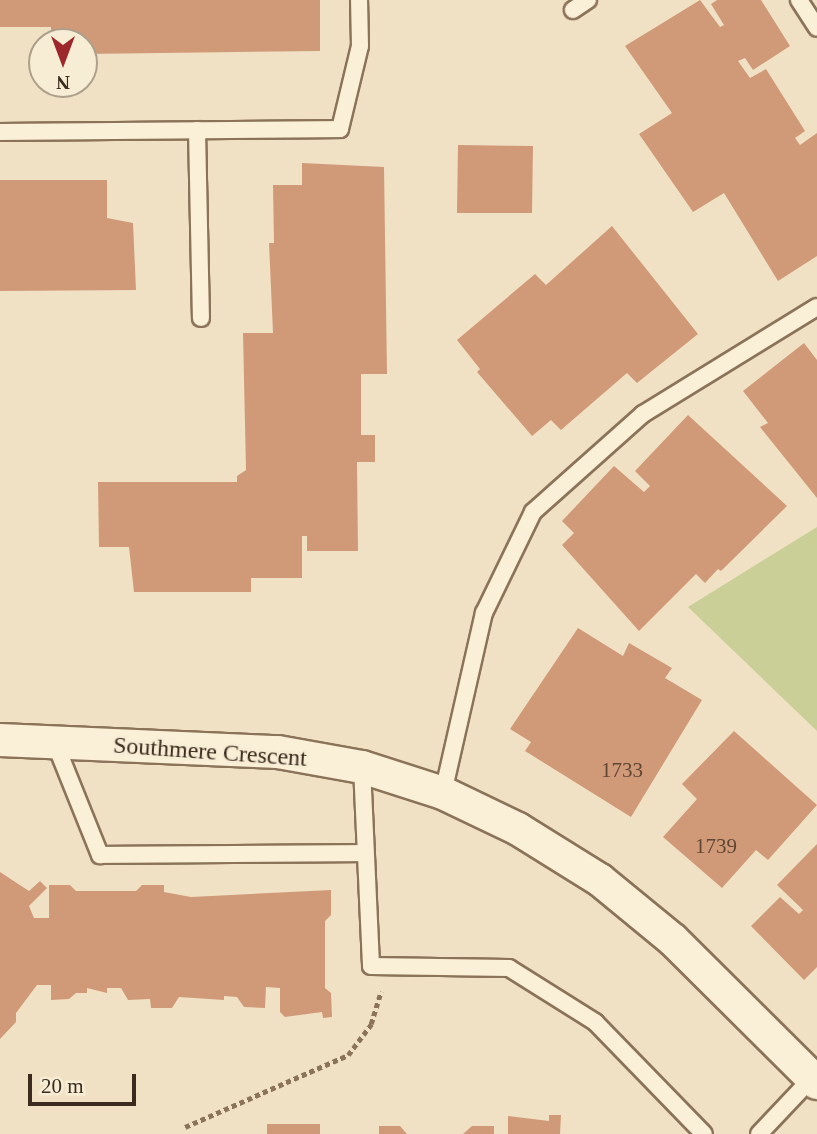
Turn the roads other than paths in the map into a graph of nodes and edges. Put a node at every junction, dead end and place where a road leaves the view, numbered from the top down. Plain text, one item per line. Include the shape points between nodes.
1 (359, 0) edge
2 (588, 0) edge
3 (799, 0) edge
4 (573, 10) dead end
5 (817, 28) edge
6 (197, 130) junction
7 (0, 132) edge
8 (817, 307) edge
9 (201, 318) dead end
10 (0, 740) edge
11 (55, 743) junction
12 (362, 767) junction
13 (443, 793) junction
14 (366, 853) junction
15 (815, 1080) edge
16 (704, 1134) edge
17 (759, 1134) edge

1 - 6 lane via 360,46 340,129
2 - 4 lane
3 - 5 lane
6 - 7 lane
6 - 9 lane
8 - 13 lane via 643,414 533,512 484,613
10 - 11 street, Southmere Crescent
11 - 12 street, Southmere Crescent via 278,752
11 - 14 lane via 100,855
12 - 13 street, Southmere Crescent
12 - 14 lane
13 - 15 street, Southmere Crescent via 518,829 600,880 673,940
14 - 16 lane via 371,966 509,968 595,1022
15 - 17 lane

